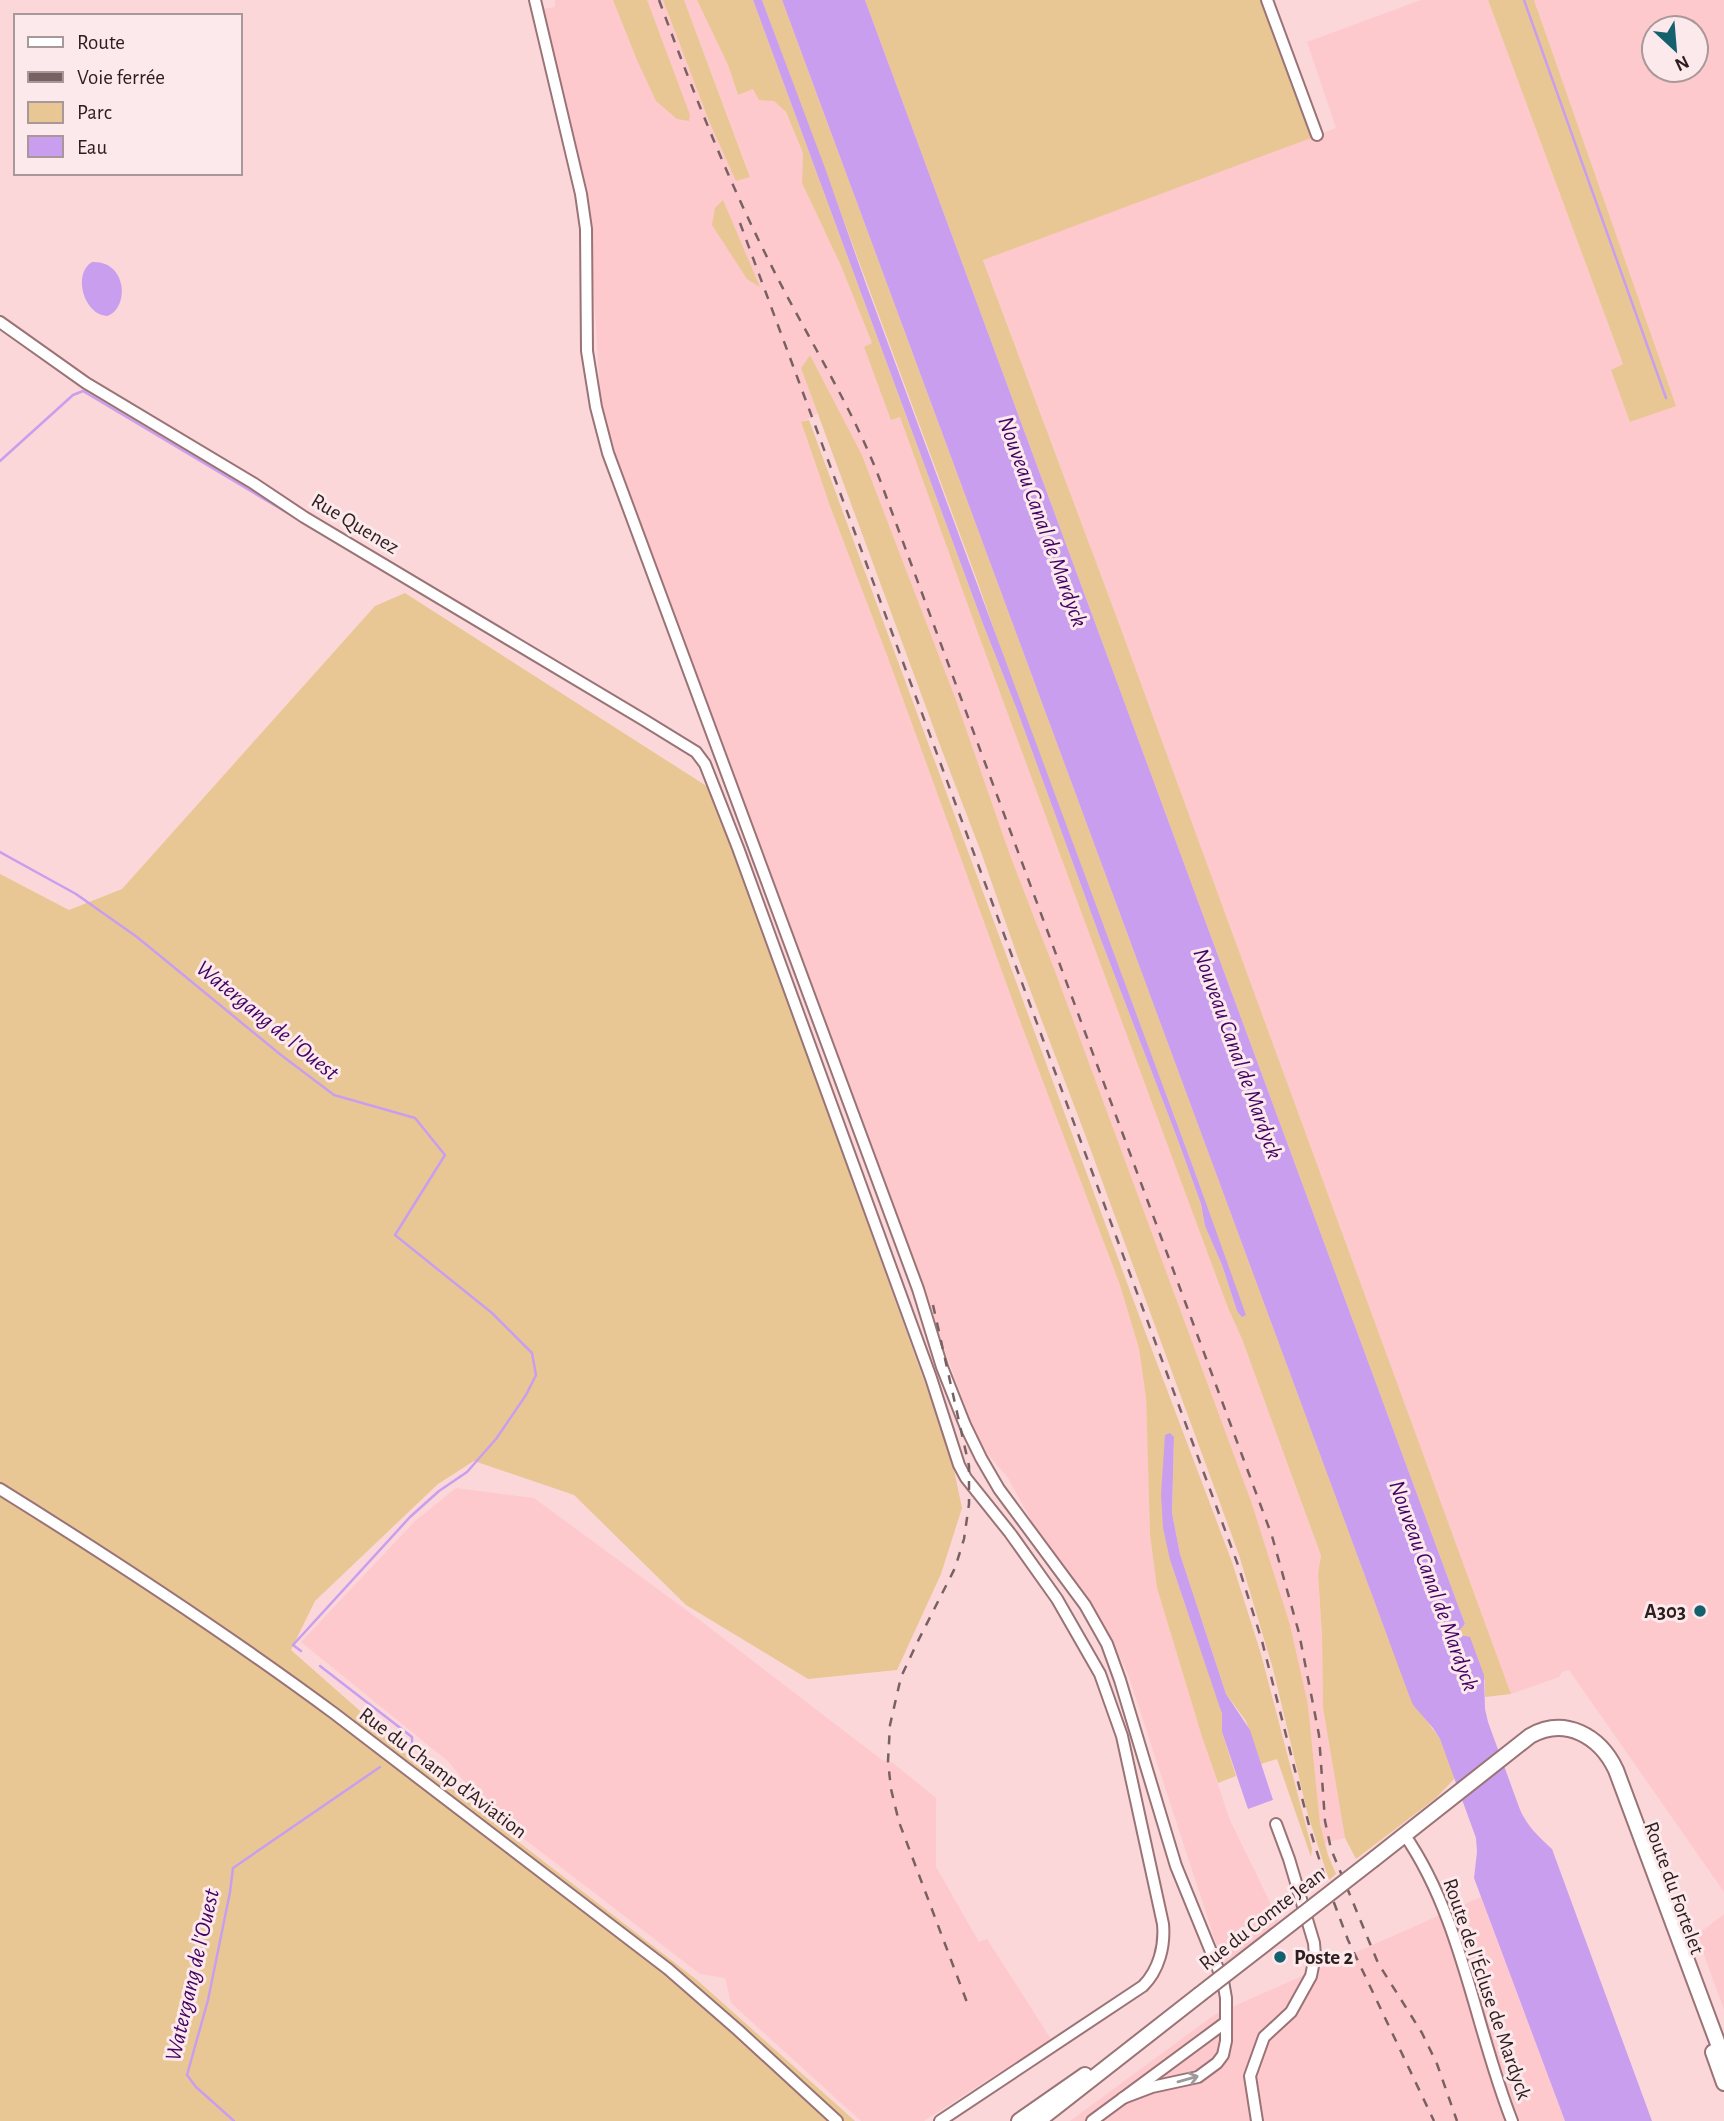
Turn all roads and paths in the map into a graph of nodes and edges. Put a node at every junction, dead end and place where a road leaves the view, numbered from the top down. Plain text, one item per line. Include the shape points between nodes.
1 (535, 0) edge
2 (1267, 0) edge
3 (1317, 135) dead end
4 (0, 322) edge
5 (0, 1489) edge
6 (1599, 1746) junction
7 (1276, 1824) dead end
8 (1404, 1834) junction
9 (1226, 2022) junction
10 (1145, 2036) junction
11 (1724, 2060) edge
12 (1724, 2083) edge
13 (1123, 2098) junction
14 (837, 2121) edge
15 (940, 2121) edge
16 (1019, 2121) edge
17 (1038, 2121) edge
18 (1092, 2121) edge
19 (1257, 2121) edge
20 (1512, 2121) edge

1 - 9 street via 583,202 587,351 608,453 965,1425 994,1481 1085,1605 1111,1653 1176,1866 1221,1974
2 - 3 street
4 - 15 street, Rue Quenez via 86,383 696,752 705,764 931,1378 958,1465 1067,1614 1100,1674 1120,1728 1163,1924 1158,1961 1147,1982
5 - 14 street, Rue du Champ d'Aviation via 126,1569 335,1714 668,1969
6 - 8 main road, Route du Fortelet via 1579,1732 1558,1727 1539,1731
6 - 11 main road, Route du Fortelet via 1619,1776
6 - 12 main road, Route du Fortelet
7 - 19 street via 1315,1956 1311,1976 1295,2007 1261,2043 1250,2081
8 - 10 main road, Rue du Comte Jean, bridge
8 - 20 street, Route de l'Écluse de Mardyck via 1448,1920
9 - 13 street
13 -> 9 street via 1208,2071 1223,2055
10 - 16 main road, Rue du Comte Jean
10 - 17 main road, Rue du Comte Jean
13 - 18 street

